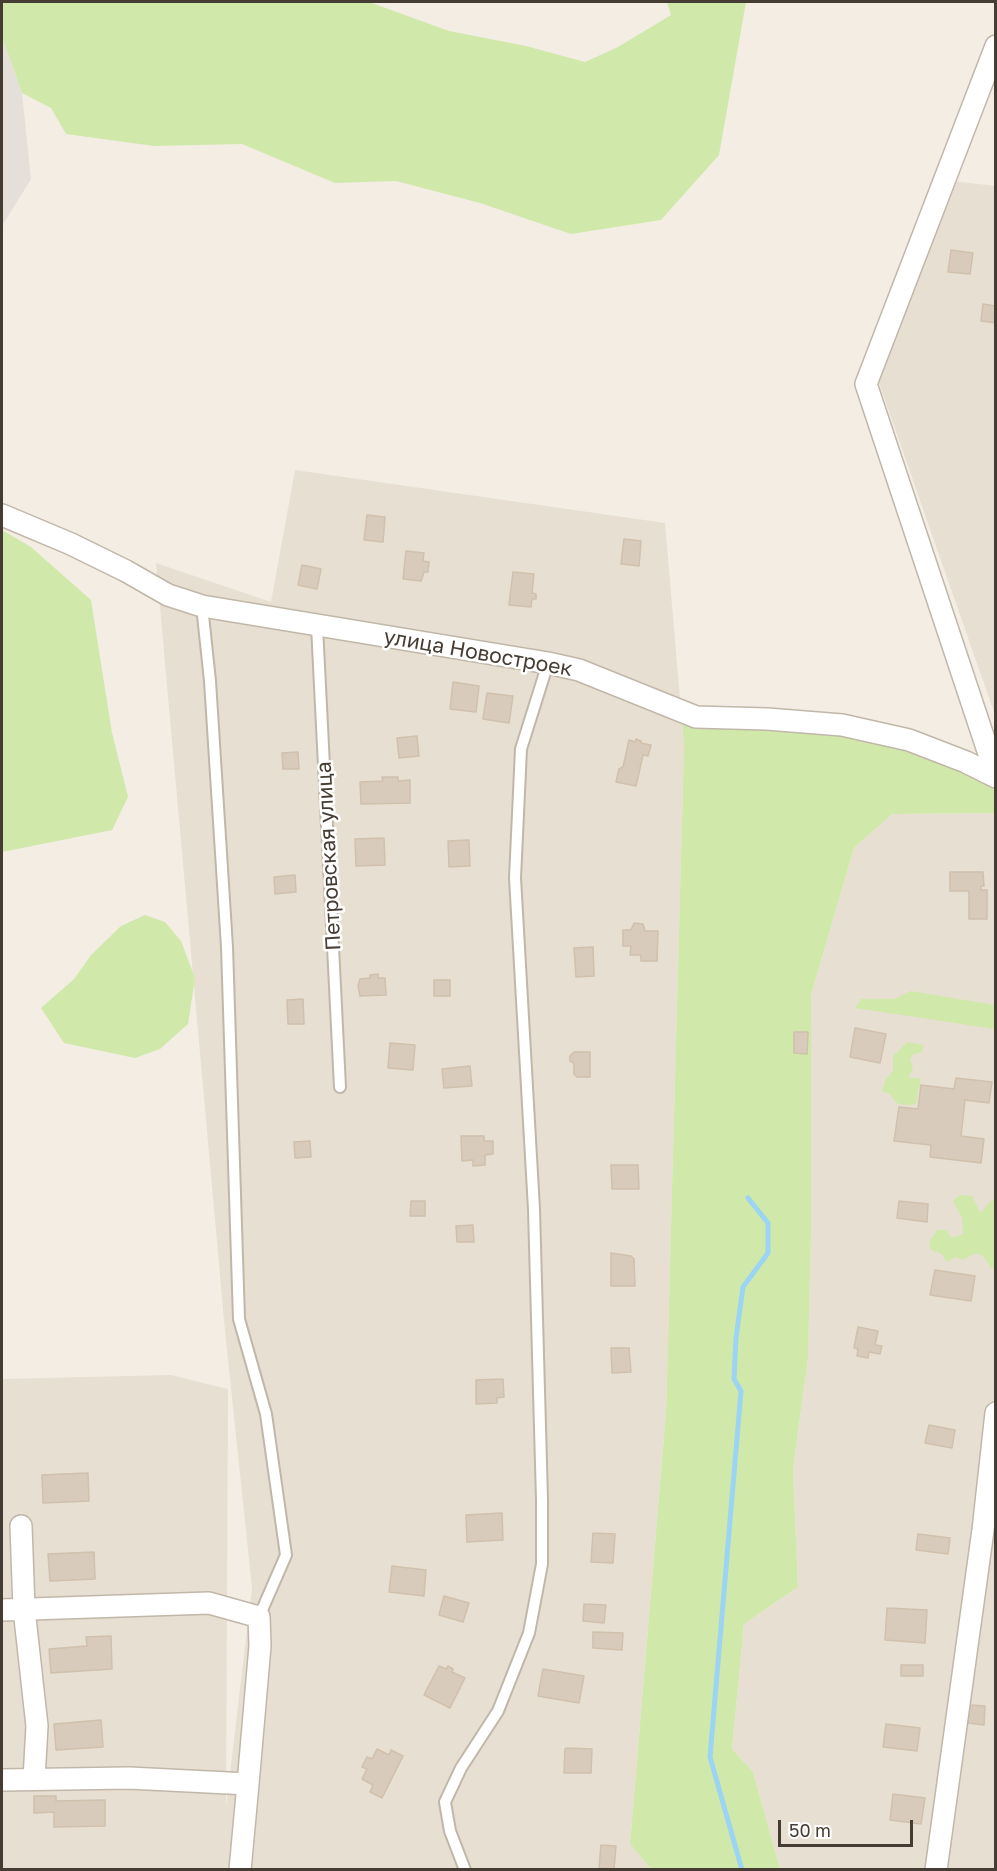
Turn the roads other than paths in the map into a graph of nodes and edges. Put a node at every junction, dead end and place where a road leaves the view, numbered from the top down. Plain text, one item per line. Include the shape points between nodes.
1 (996, 46) edge
2 (2, 514) edge
3 (202, 606) junction
4 (317, 626) junction
5 (548, 663) junction
6 (996, 776) edge
7 (340, 1086) dead end
8 (996, 1413) edge
9 (21, 1526) dead end
10 (24, 1609) junction
11 (2, 1610) edge
12 (259, 1617) junction
13 (34, 1779) junction
14 (2, 1780) edge
15 (248, 1784) junction
16 (240, 1869) edge
17 (465, 1869) edge
18 (936, 1869) edge

1 - 6 street via 866,384
2 - 3 street, улица Новостроек via 71,544 168,595
3 - 4 street, улица Новостроек
3 - 12 lane via 227,947 239,1319 266,1414 286,1555
4 - 5 street, улица Новостроек
4 - 7 lane, Петровская улица
5 - 6 street, улица Новостроек via 579,670 696,717 842,725 909,740
5 - 17 lane via 521,749 515,878 534,1209 542,1564 529,1633 498,1711 460,1768 445,1803 450,1831
8 - 18 street
9 - 10 street
10 - 11 street
10 - 12 street via 209,1603
10 - 13 street via 37,1726
12 - 15 street
13 - 14 street
13 - 15 street via 129,1778
15 - 16 street

